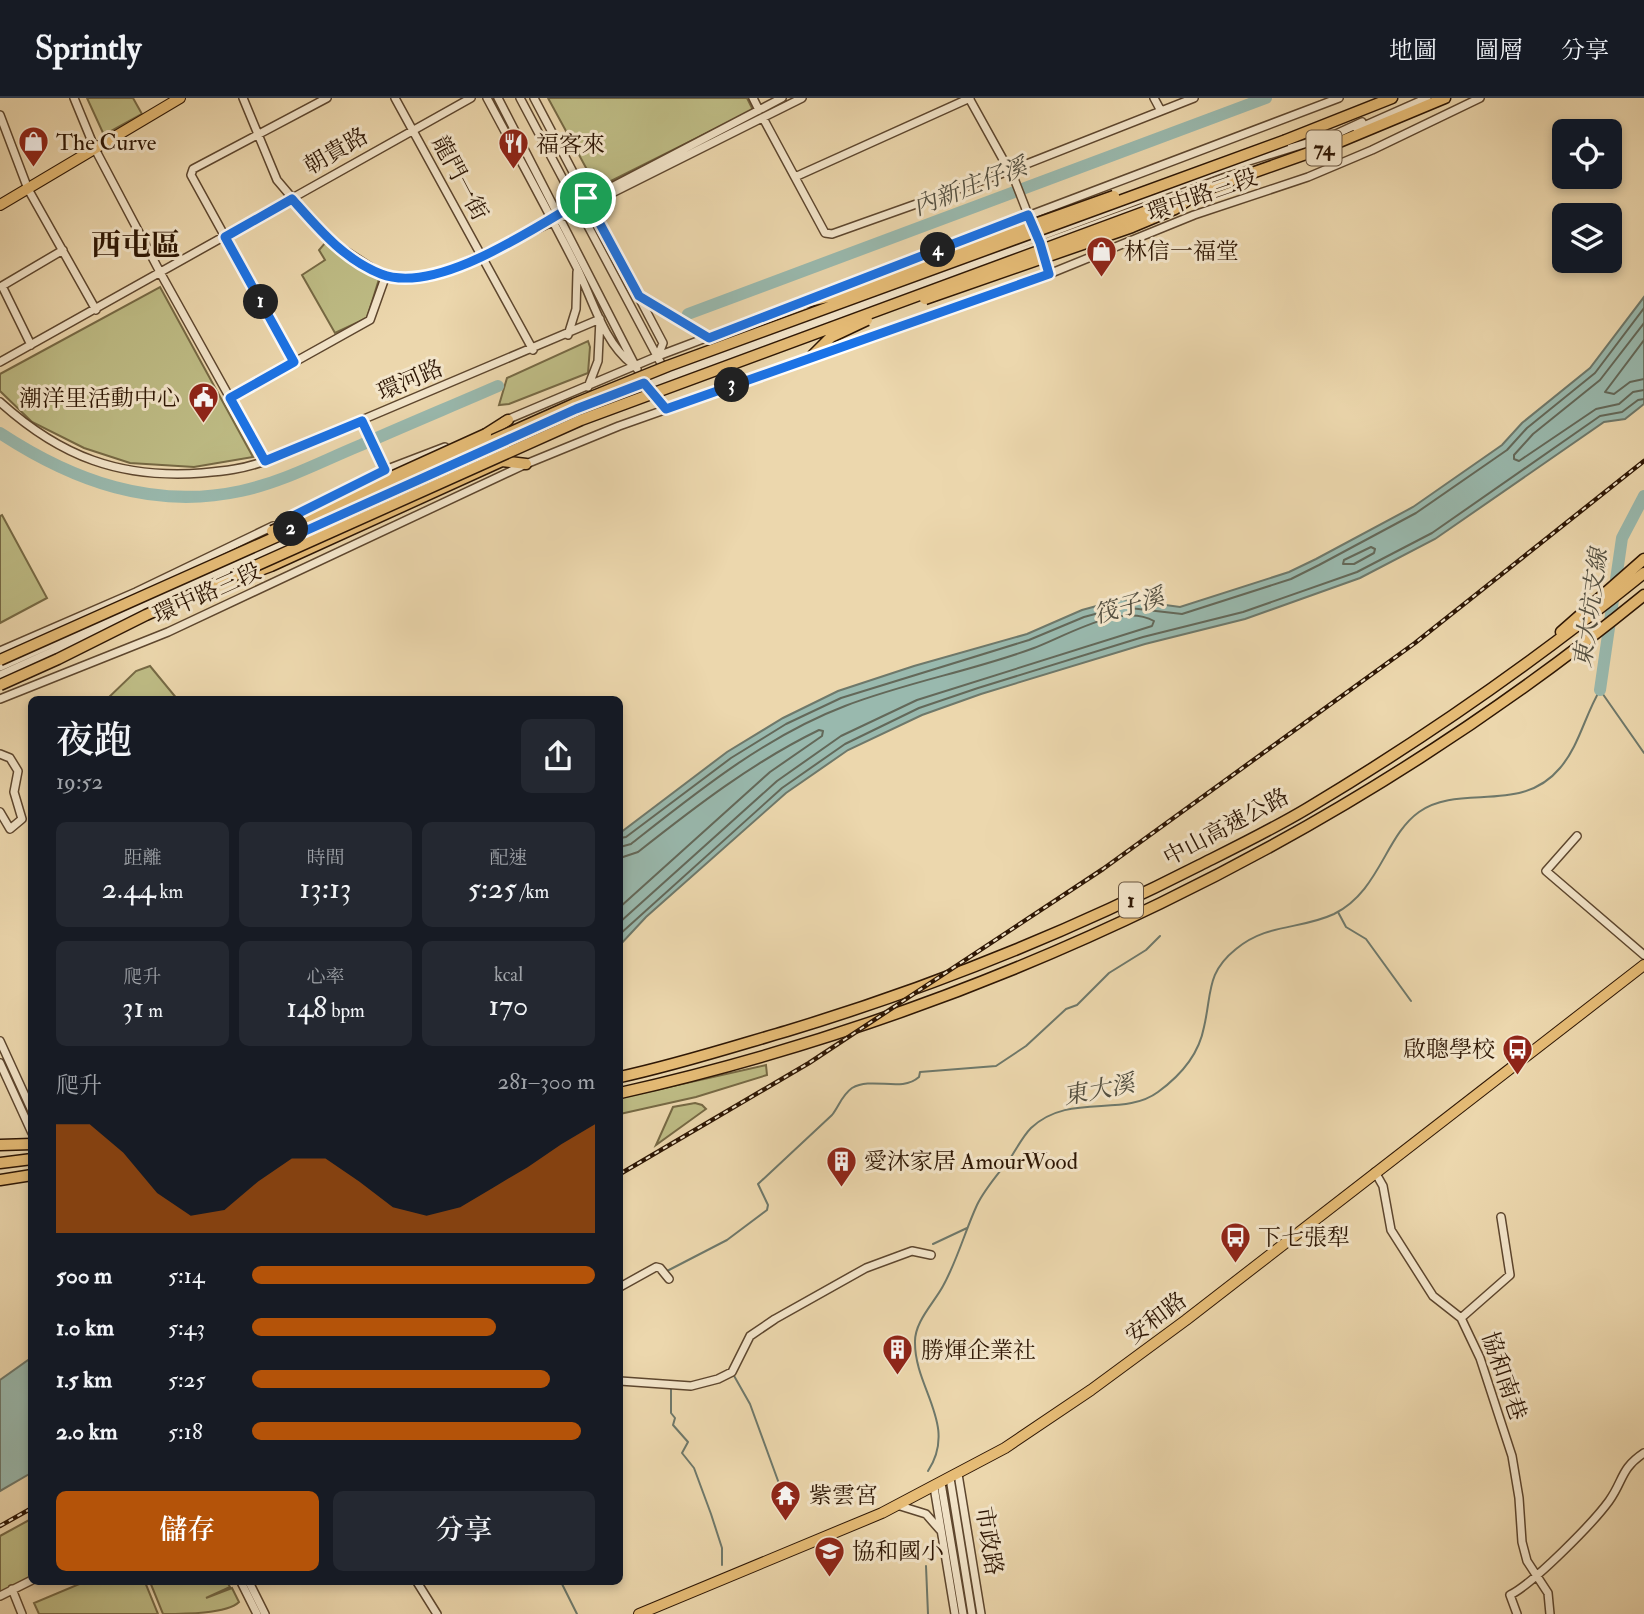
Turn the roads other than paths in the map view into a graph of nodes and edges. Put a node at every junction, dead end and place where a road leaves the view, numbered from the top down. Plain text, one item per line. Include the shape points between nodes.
1 (74, 98) edge
2 (180, 98) edge
3 (243, 98) edge
4 (327, 98) edge
5 (395, 98) edge
6 (471, 98) edge
7 (487, 98) edge
8 (498, 98) edge
9 (520, 98) edge
10 (534, 98) edge
11 (753, 98) edge
12 (782, 98) edge
13 (802, 98) edge
14 (970, 98) edge
15 (1154, 98) edge
16 (1194, 98) edge
17 (1339, 98) edge
18 (1392, 98) edge
19 (1417, 98) edge
20 (1427, 98) edge
21 (1445, 98) edge
22 (1480, 98) edge
23 (1161, 111) junction
24 (761, 114) junction
25 (0, 116) edge
26 (412, 130) junction
27 (258, 134) junction
28 (1286, 140) junction
29 (95, 149) junction
30 (1009, 171) junction
31 (795, 177) junction
32 (28, 189) junction
33 (1201, 191) junction
34 (292, 199) junction
35 (588, 201) junction
36 (0, 205) edge
37 (578, 206) junction
38 (560, 215) junction
39 (1028, 215) junction
40 (549, 222) junction
41 (225, 237) junction
42 (1039, 240) junction
43 (63, 250) junction
44 (480, 256) junction
45 (577, 268) junction
46 (161, 274) junction
47 (1049, 274) junction
48 (386, 275) junction
49 (639, 296) junction
50 (600, 297) junction
51 (799, 303) junction
52 (96, 310) junction
53 (600, 319) junction
54 (568, 335) junction
55 (709, 338) junction
56 (31, 345) junction
57 (533, 350) junction
58 (658, 356) junction
59 (812, 356) junction
60 (0, 362) edge
61 (294, 362) junction
62 (636, 366) junction
63 (668, 377) junction
64 (646, 386) junction
65 (588, 387) junction
66 (230, 398) junction
67 (0, 402) edge
68 (680, 404) junction
69 (666, 409) junction
70 (508, 420) junction
71 (364, 424) junction
72 (265, 461) junction
73 (526, 464) junction
74 (385, 470) junction
75 (287, 519) junction
76 (294, 536) junction
77 (1643, 564) edge
78 (143, 597) junction
79 (1639, 598) edge
80 (146, 615) junction
81 (0, 651) edge
82 (1542, 652) junction
83 (0, 660) edge
84 (0, 667) edge
85 (0, 675) edge
86 (0, 685) edge
87 (0, 699) edge
88 (0, 754) edge
89 (0, 813) edge
90 (1577, 836) dead end
91 (1644, 956) edge
92 (1644, 965) edge
93 (0, 1041) edge
94 (0, 1063) edge
95 (623, 1076) edge
96 (623, 1092) edge
97 (28, 1102) edge
98 (28, 1124) edge
99 (28, 1144) edge
100 (0, 1145) edge
101 (28, 1160) edge
102 (0, 1163) edge
103 (1376, 1172) junction
104 (28, 1175) edge
105 (0, 1178) edge
106 (1501, 1217) dead end
107 (931, 1255) dead end
108 (669, 1279) dead end
109 (623, 1285) edge
110 (1461, 1318) junction
111 (623, 1381) edge
112 (1644, 1453) edge
113 (946, 1480) junction
114 (897, 1505) junction
115 (942, 1533) junction
116 (1537, 1574) junction
117 (28, 1582) edge
118 (242, 1585) edge
119 (250, 1585) edge
120 (419, 1585) edge
121 (12, 1589) junction
122 (0, 1596) edge
123 (22, 1614) edge
124 (256, 1614) edge
125 (265, 1614) edge
126 (437, 1614) edge
127 (639, 1614) edge
128 (955, 1614) edge
129 (963, 1614) edge
130 (972, 1614) edge
131 (981, 1614) edge
132 (1517, 1614) edge
133 (1550, 1614) edge

1 - 29 street
2 - 29 main road
3 - 27 street
4 - 27 street
5 - 26 street, 龍門一街
6 - 26 street, 朝貴路
7 - 40 street
8 - 38 street
9 - 37 street
10 - 35 street
11 - 24 street
12 - 24 street
13 - 24 street
14 - 30 street
14 - 31 street
15 - 23 street
16 - 23 street
17 - 39 street, 環中路三段
18 - 28 highway, 74
19 - 42 street, 環中路三段 via 1336,134 1220,170
20 - 42 street, 環中路三段 via 1338,138
21 - 33 highway, 74 via 1337,144
22 - 47 street, 環中路三段 via 1308,177 1194,215
23 - 30 street
24 - 31 street
24 - 35 street
25 - 32 street
26 - 34 street, 朝貴路
26 - 44 street, 龍門一街
27 - 34 street via 278,180
27 - 41 street via 193,169 191,175
28 - 51 highway, bridge via 1158,180 832,296
28 - 78 highway, 74, bridge via 668,366
29 - 32 main road
29 - 46 street
30 - 31 street via 832,234 825,233
30 - 39 street
32 - 36 main road
32 - 43 street
33 - 59 highway, bridge via 1175,209 1132,227 864,320 831,337
33 - 80 highway, 74, bridge via 580,419
34 - 41 street, 朝貴路
34 - 48 street via 330,242
35 - 37 street
35 - 49 street
37 - 38 street
37 - 58 street
38 - 40 street
38 - 50 street
39 - 42 street
39 - 51 street, 環中路三段
40 - 44 street
40 - 45 street
41 - 46 street, 朝貴路
41 - 61 street
42 - 47 street
42 - 63 street, 環中路三段
43 - 52 street
43 - 56 street via 2,286
44 - 48 street via 428,277
44 - 57 street, 龍門一街
45 - 53 street
45 - 54 street via 576,309
46 - 52 street, 朝貴路
46 - 66 street
47 - 59 street, 環中路三段
48 - 61 street via 370,320
49 - 55 street
49 - 58 street via 663,343
50 - 53 street
50 - 62 street
51 - 55 street, 環中路三段
52 - 56 street, 朝貴路
53 - 54 street, 環河路
53 - 62 street via 623,356
53 - 65 street via 598,361
54 - 57 street, 環河路
55 - 58 street, 環中路三段
56 - 60 street, 朝貴路
57 - 71 street, 環河路
58 - 62 street, 環中路三段
58 - 63 street
59 - 68 street, 環中路三段
61 - 66 street
62 - 64 street
62 - 65 street, 環中路三段
63 - 64 street, 環中路三段
63 - 68 street
64 - 69 street
64 - 76 street, 環中路三段 via 576,409
64 - 85 street, 環中路三段
65 - 70 street, 環中路三段
66 - 72 street
67 - 72 street, 環河路 via 52,442 119,470 177,475 228,471
68 - 69 street, 環中路三段
69 - 73 street, 環中路三段
70 - 74 street, 環中路三段
70 - 78 highway, bridge via 228,551
71 - 72 street, 環河路
71 - 74 street
73 - 80 highway, bridge via 502,461 271,566
73 - 87 street, 環中路三段 via 168,632
74 - 75 street, 環中路三段
75 - 76 street
75 - 81 street, 環中路三段
76 - 84 street, 環中路三段
77 - 82 highway via 1592,603
77 - 82 highway, 中山高速公路 / 1 via 1591,616
78 - 83 highway, 74, bridge
79 - 96 highway, 中山高速公路 / 1 via 1480,716 1305,827 1180,895 1010,970 880,1020
80 - 86 highway, 74, bridge
82 - 95 highway, 中山高速公路 / 1 via 1305,810 1129,901 896,997
88 - 89 street via 10,758 18,771 14,792 22,819 10,829
90 - 91 street via 1546,871
92 - 103 main road, 安和路
93 - 97 street
94 - 98 street
99 - 100 highway
101 - 102 highway
103 - 110 street, 協和南巷 via 1383,1185 1391,1230 1433,1296
103 - 113 main road, 安和路 via 1101,1383 1005,1448
104 - 105 highway
106 - 110 street via 1510,1275
107 - 111 street via 912,1251 855,1273 754,1332 732,1372 704,1385
108 - 109 street via 656,1267
110 - 116 street, 協和南巷 via 1480,1358 1512,1456 1522,1542 1527,1561
112 - 116 street via 1623,1471 1602,1510
113 - 114 main road, 安和路
113 - 115 street, 市政路
113 - 129 street, 市政路
113 - 130 street, 市政路
113 - 131 street, 市政路
114 - 115 street via 926,1514
114 - 127 main road, 安和路
115 - 128 street, 市政路
116 - 132 street via 1509,1597
116 - 133 street, 協和南巷 via 1548,1593
117 - 121 street
118 - 124 street
119 - 125 street
120 - 126 street
121 - 122 street
121 - 123 street

